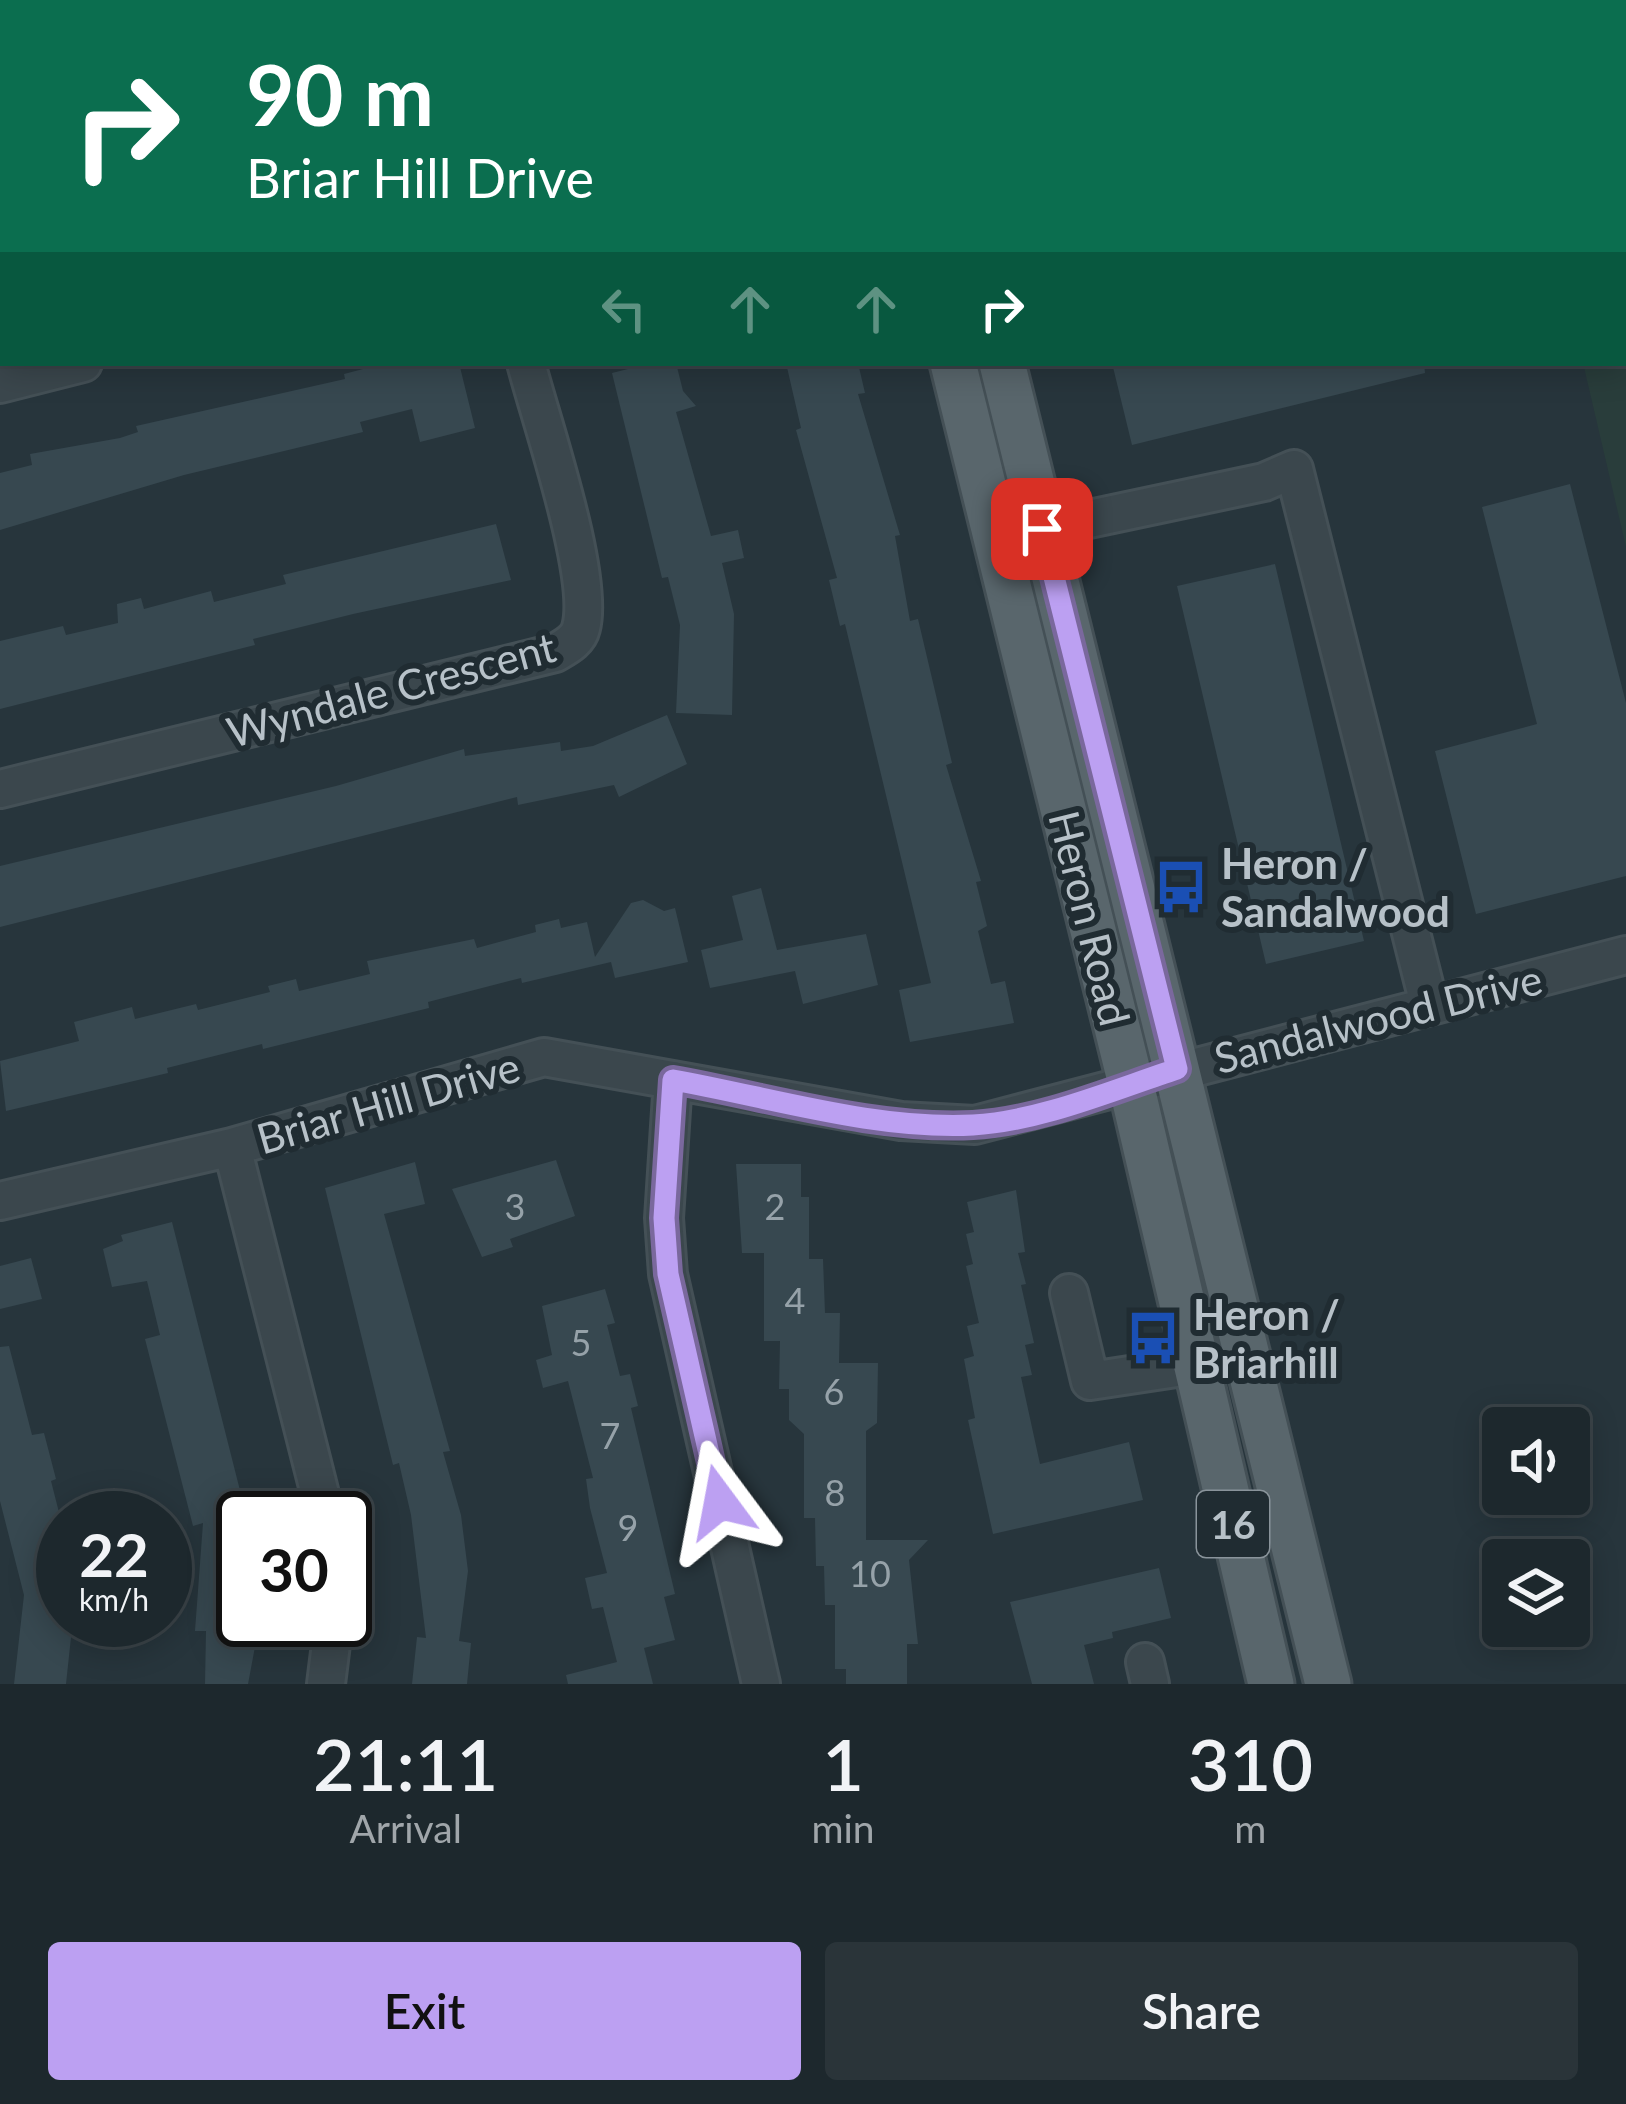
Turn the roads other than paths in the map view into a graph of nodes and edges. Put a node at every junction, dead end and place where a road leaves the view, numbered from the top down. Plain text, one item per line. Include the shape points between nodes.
1 (71, 366) edge
2 (527, 366) edge
3 (954, 366) edge
4 (1003, 366) edge
5 (0, 384) edge
6 (1042, 529) junction
7 (0, 789) edge
8 (1626, 956) edge
9 (1429, 1004) junction
10 (1177, 1069) junction
11 (673, 1080) junction
12 (1131, 1084) junction
13 (232, 1147) junction
14 (0, 1201) edge
15 (1069, 1293) dead end
16 (1196, 1365) junction
17 (319, 1491) edge
18 (331, 1647) edge
19 (326, 1684) edge
20 (761, 1684) edge
21 (1270, 1684) edge
22 (1328, 1684) edge

1 - 5 street
2 - 7 street, Wyndale Crescent via 579,568 582,628 571,644
3 - 12 main road, Heron Road / 16
4 - 6 main road, Heron Road / 16
6 - 9 street via 1294,469
6 - 10 main road, Heron Road / 16
8 - 9 street, Sandalwood Drive
9 - 10 street, Sandalwood Drive
10 - 12 street, Sandalwood Drive
10 - 22 main road, Heron Road / 16
11 - 12 street, Briar Hill Drive via 975,1125
11 - 13 street, Briar Hill Drive via 544,1057
11 - 20 street via 668,1274
12 - 16 main road, Heron Road / 16
13 - 14 street, Briar Hill Drive
13 - 17 street
15 - 16 street via 1090,1381
16 - 21 main road, Heron Road / 16
18 - 19 street

